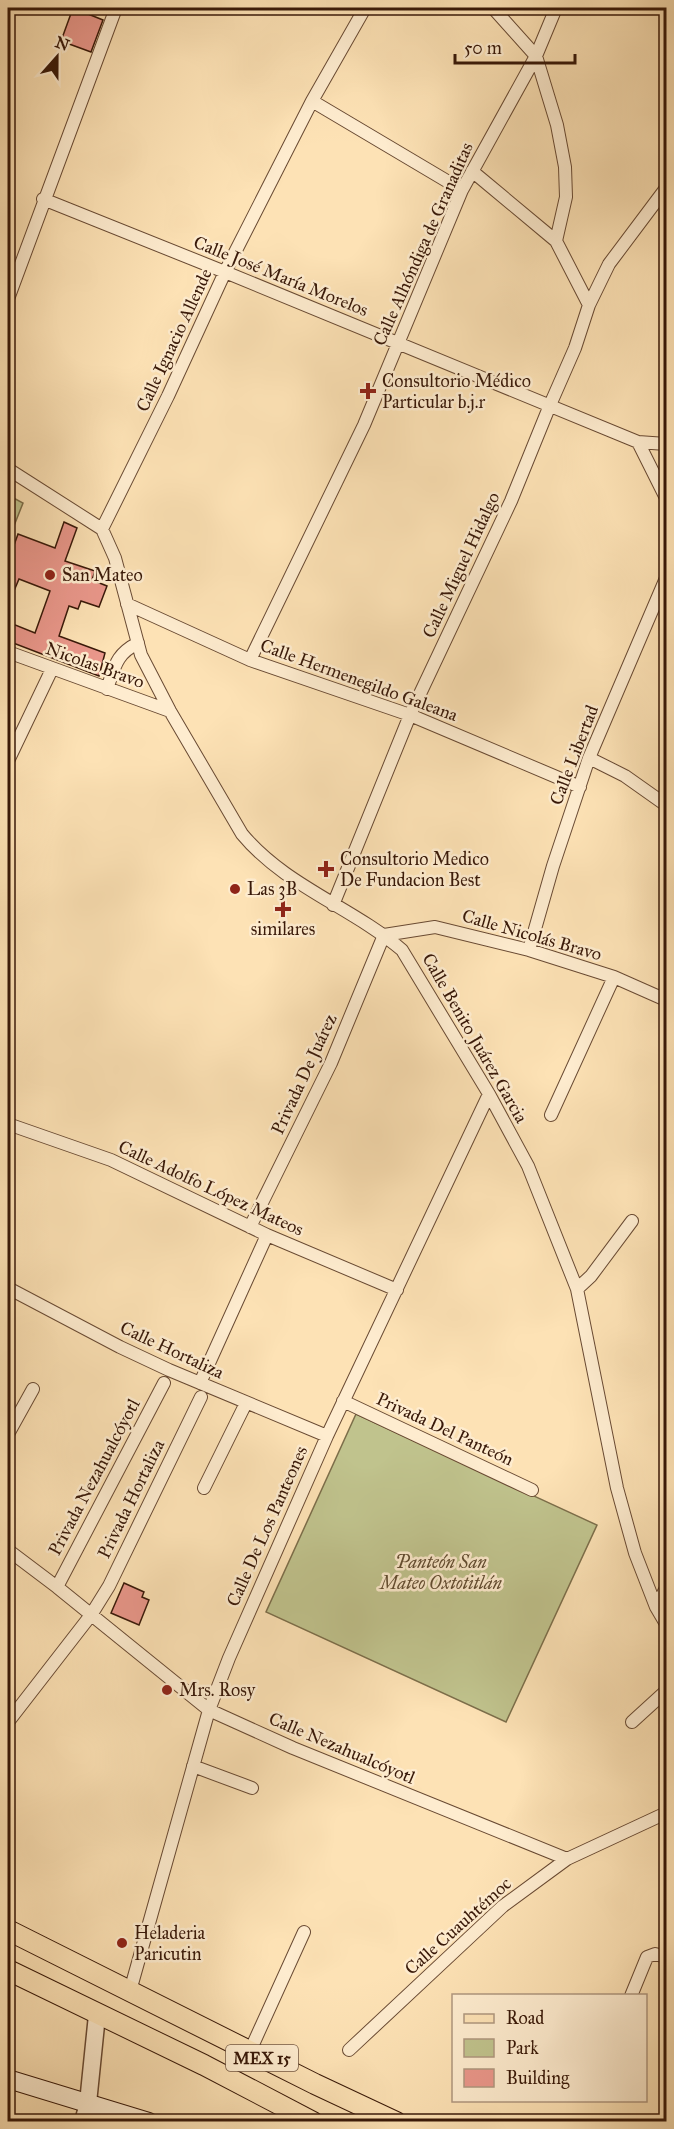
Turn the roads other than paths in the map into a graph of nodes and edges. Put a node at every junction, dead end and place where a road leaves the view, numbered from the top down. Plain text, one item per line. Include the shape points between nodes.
1 (116, 8) edge
2 (365, 8) edge
3 (493, 8) edge
4 (556, 8) edge
5 (536, 56) junction
6 (312, 101) junction
7 (472, 171) junction
8 (666, 188) edge
9 (462, 190) junction
10 (44, 199) junction
11 (556, 241) junction
12 (225, 272) junction
13 (8, 299) edge
14 (589, 305) junction
15 (398, 344) junction
16 (550, 405) junction
17 (638, 442) junction
18 (666, 444) edge
19 (8, 468) edge
20 (666, 498) edge
21 (102, 529) junction
22 (666, 578) edge
23 (127, 604) junction
24 (138, 643) junction
25 (8, 652) edge
26 (250, 660) junction
27 (52, 669) junction
28 (107, 689) junction
29 (170, 711) junction
30 (410, 714) junction
31 (589, 758) junction
32 (8, 761) edge
33 (579, 787) junction
34 (666, 805) edge
35 (333, 905) junction
36 (384, 935) junction
37 (529, 950) junction
38 (614, 977) junction
39 (666, 1000) edge
40 (489, 1094) junction
41 (551, 1116) dead end
42 (8, 1124) edge
43 (632, 1221) dead end
44 (250, 1227) junction
45 (267, 1235) junction
46 (8, 1287) edge
47 (577, 1289) junction
48 (397, 1290) junction
49 (164, 1383) dead end
50 (200, 1383) junction
51 (33, 1389) dead end
52 (201, 1396) dead end
53 (343, 1401) junction
54 (246, 1403) junction
55 (8, 1434) edge
56 (327, 1436) junction
57 (204, 1488) dead end
58 (532, 1490) dead end
59 (8, 1550) edge
60 (57, 1587) junction
61 (666, 1588) edge
62 (656, 1607) junction
63 (91, 1615) junction
64 (666, 1624) edge
65 (666, 1691) edge
66 (209, 1710) junction
67 (8, 1722) edge
68 (632, 1722) dead end
69 (193, 1766) junction
70 (252, 1788) dead end
71 (666, 1813) edge
72 (567, 1859) junction
73 (8, 1930) edge
74 (304, 1932) dead end
75 (666, 1957) edge
76 (8, 1970) edge
77 (130, 1991) junction
78 (631, 1994) edge
79 (97, 2014) junction
80 (349, 2050) dead end
81 (250, 2051) junction
82 (8, 2079) edge
83 (87, 2103) junction
84 (302, 2120) edge
85 (83, 2121) edge
86 (149, 2121) edge
87 (396, 2121) edge

1 - 10 street
2 - 6 street, Calle Ignacio Allende
3 - 5 street
4 - 5 street, Calle Alhóndiga de Granaditas
5 - 7 street, Calle Alhóndiga de Granaditas
5 - 11 street via 557,124 565,167 566,197
6 - 9 street
6 - 12 street, Calle Ignacio Allende
7 - 9 street, Calle Alhóndiga de Granaditas
7 - 11 street
8 - 14 street, Calle Miguel Hidalgo via 609,264
9 - 15 street, Calle Alhóndiga de Granaditas
10 - 12 street, Calle José María Morelos
10 - 13 street
11 - 14 street
12 - 15 street, Calle José María Morelos
12 - 21 street, Calle Ignacio Allende
14 - 16 street, Calle Miguel Hidalgo
15 - 16 street, Calle José María Morelos
15 - 26 street, Calle Alhóndiga de Granaditas via 364,425
16 - 17 street, Calle José María Morelos
16 - 30 street, Calle Miguel Hidalgo via 511,501
17 - 18 street, Calle José María Morelos
17 - 20 street
19 - 21 street
21 - 23 street, Calle Benito Juárez Garcia via 115,558
22 - 31 street, Calle Libertad
23 - 24 street, Calle Benito Juárez Garcia
23 - 26 street, Calle Hermenegildo Galeana
24 - 28 street via 118,658
24 - 29 street, Calle Benito Juárez Garcia
25 - 27 street, Nicolas Bravo
26 - 30 street, Calle Hermenegildo Galeana
27 - 28 street, Nicolas Bravo
27 - 32 street
28 - 29 street, Nicolas Bravo
29 - 35 street, Calle Benito Juárez Garcia via 242,834 256,851
30 - 33 street, Calle Hermenegildo Galeana
30 - 35 street, Calle Miguel Hidalgo
31 - 33 street, Calle Libertad
31 - 34 street via 625,776
33 - 37 street, Calle Libertad
35 - 36 street, Calle Benito Juárez Garcia
36 - 37 street, Calle Nicolás Bravo via 435,927
36 - 40 street, Calle Benito Juárez Garcia via 410,961
36 - 44 street, Privada De Juárez via 331,1063
37 - 38 street, Calle Nicolás Bravo
38 - 39 street, Calle Nicolás Bravo
38 - 41 street
40 - 47 street, Calle Benito Juárez Garcia via 528,1166
40 - 48 street, Calle De Los Panteones
42 - 44 street, Calle Adolfo López Mateos via 111,1160
43 - 47 street
44 - 45 street, Calle Adolfo López Mateos
45 - 48 street, Calle Adolfo López Mateos
45 - 50 street
46 - 50 street, Calle Hortaliza via 120,1347
47 - 62 street, Calle Benito Juárez Garcia via 617,1488 635,1554
48 - 53 street, Calle De Los Panteones
49 - 60 street, Privada Nezahualcóyotl
50 - 54 street, Calle Hortaliza
51 - 55 street
52 - 63 street, Privada Hortaliza via 109,1586
53 - 56 street, Calle De Los Panteones
53 - 58 street, Privada Del Panteón
54 - 56 street, Calle Hortaliza
54 - 57 street
56 - 66 street, Calle De Los Panteones
59 - 60 street, Calle Nezahualcóyotl
60 - 63 street, Calle Nezahualcóyotl
61 - 62 street
62 - 64 street, Calle Benito Juárez Garcia
63 - 66 street, Calle Nezahualcóyotl
63 - 67 street, Privada Hortaliza
65 - 68 street
66 - 69 street, Calle De Los Panteones
66 - 72 street, Calle Nezahualcóyotl
69 - 70 street
69 - 77 street, Calle De Los Panteones
71 - 72 street, Calle Cuauhtémoc
72 - 80 street, Calle Cuauhtémoc via 503,1906
73 - 77 main road, MEX 15
74 - 81 street
75 - 78 street via 647,1957
76 - 79 main road, MEX 15
77 - 81 main road, MEX 15
79 - 83 street
79 - 84 main road, MEX 15 via 204,2065
81 - 87 main road, MEX 15
82 - 83 main road
83 - 85 street
83 - 86 main road

